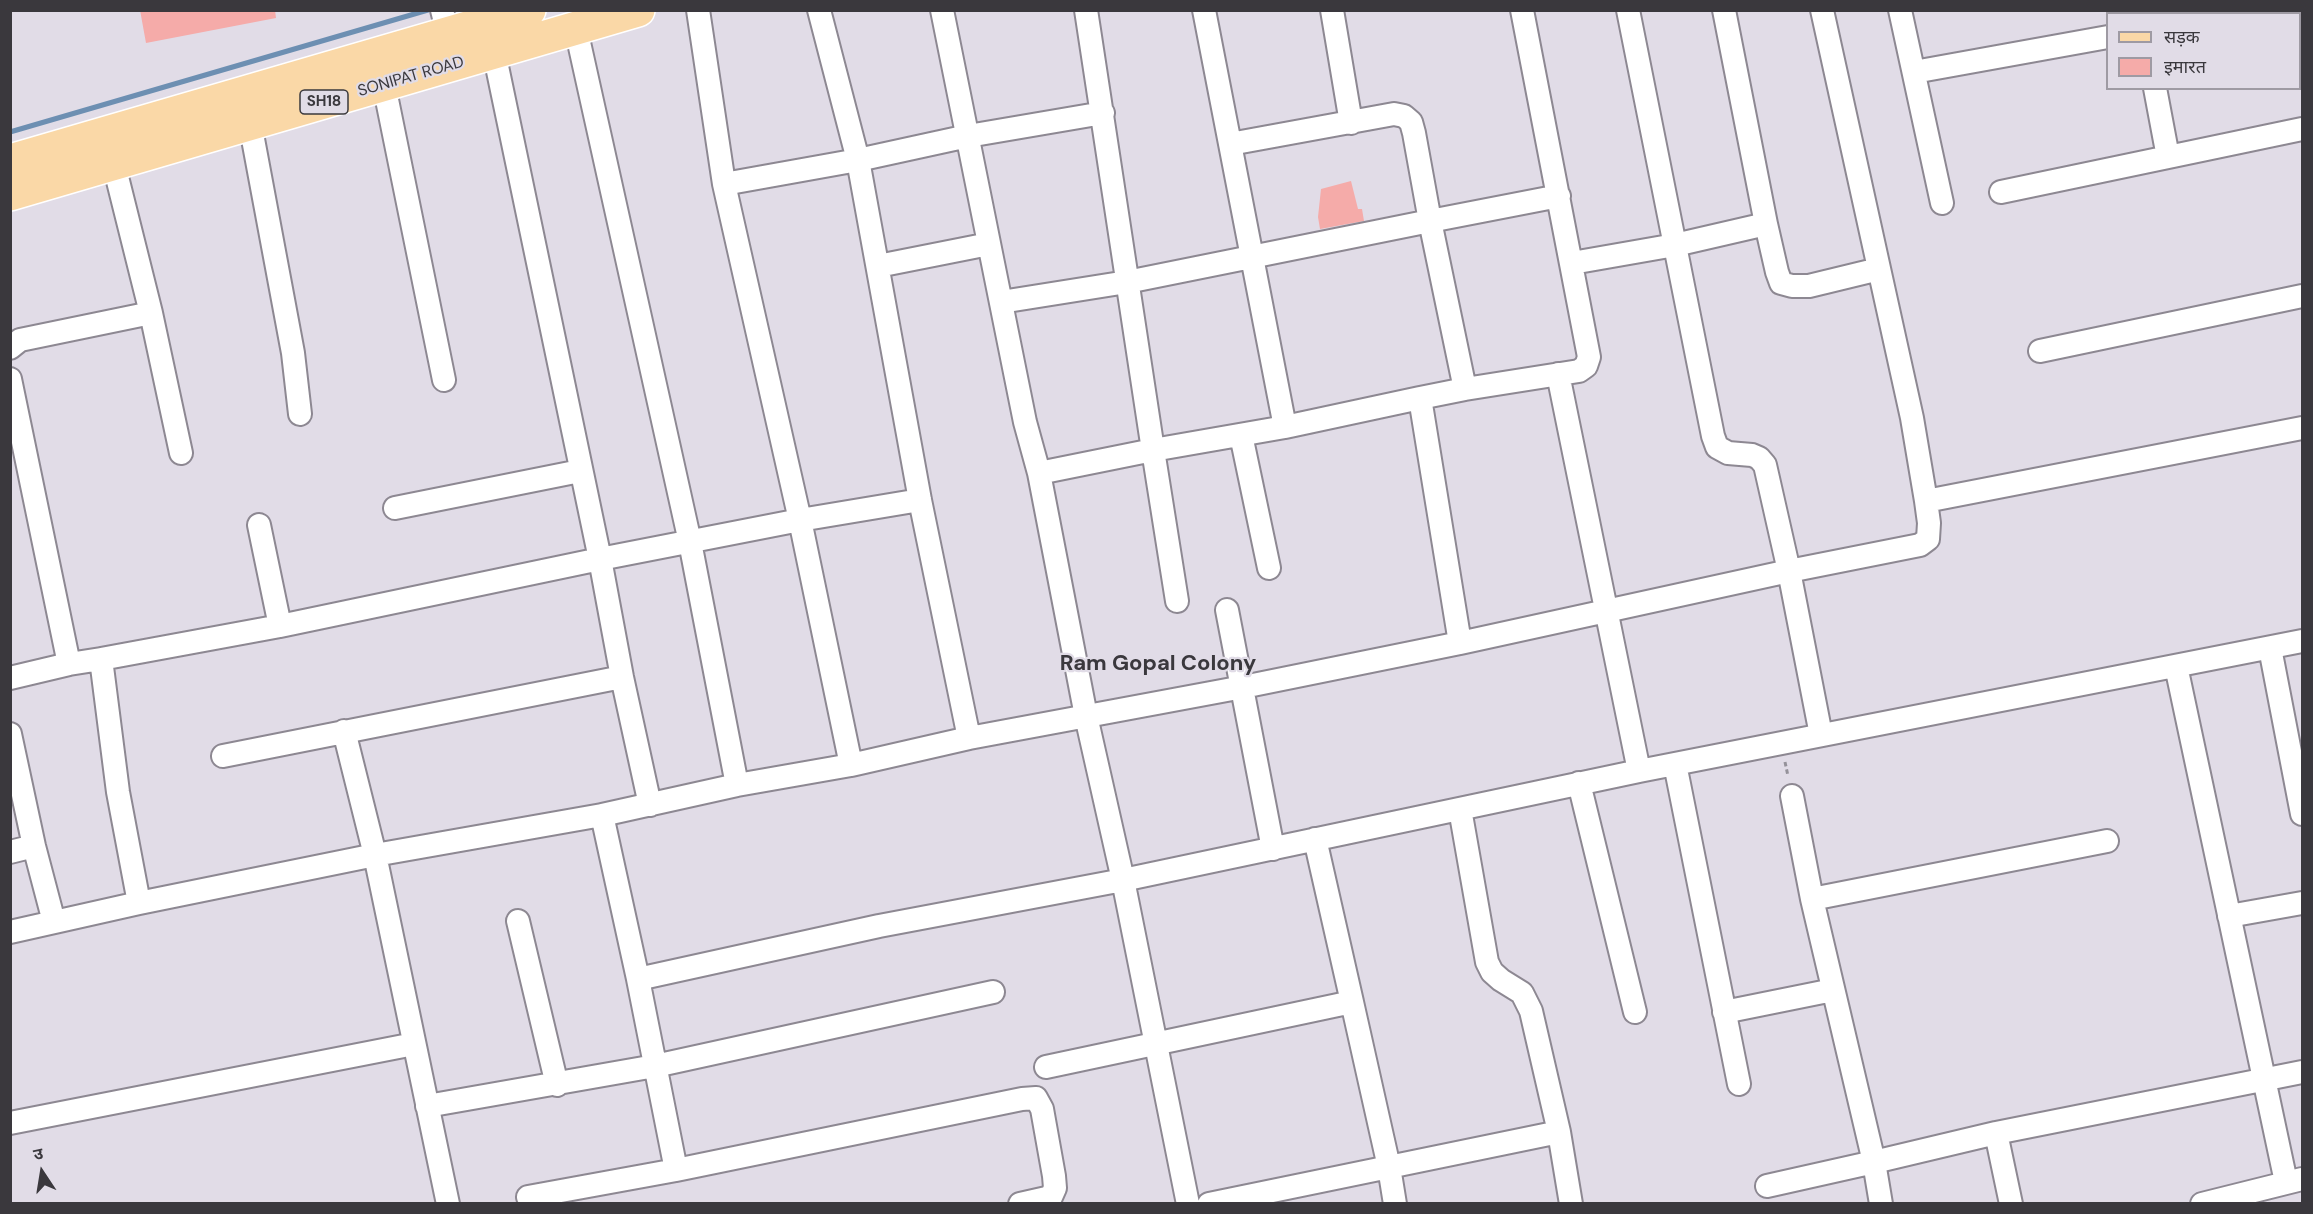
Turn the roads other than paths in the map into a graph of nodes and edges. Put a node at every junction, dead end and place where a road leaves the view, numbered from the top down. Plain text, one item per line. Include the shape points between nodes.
1 (529, 10) edge
2 (638, 10) edge
3 (698, 10) edge
4 (819, 10) edge
5 (942, 10) edge
6 (1086, 10) edge
7 (1204, 10) edge
8 (1332, 10) edge
9 (1522, 10) edge
10 (1628, 10) edge
11 (1724, 10) edge
12 (1822, 10) edge
13 (1900, 10) edge
14 (576, 29) junction
15 (448, 36) edge
16 (2106, 37) edge
17 (494, 52) junction
18 (1914, 72) junction
19 (384, 85) junction
20 (2155, 90) edge
21 (1103, 113) junction
22 (250, 123) junction
23 (1351, 123) junction
24 (2302, 129) edge
25 (968, 136) junction
26 (1230, 144) junction
27 (2168, 157) junction
28 (858, 160) junction
29 (10, 161) edge
30 (114, 165) junction
31 (724, 184) junction
32 (2001, 192) dead end
33 (10, 194) edge
34 (1559, 196) junction
35 (1942, 203) dead end
36 (1430, 221) junction
37 (1766, 224) junction
38 (989, 244) junction
39 (1675, 245) junction
40 (1252, 256) junction
41 (1572, 263) junction
42 (878, 266) junction
43 (1879, 269) junction
44 (1127, 282) junction
45 (2302, 296) edge
46 (1001, 303) junction
47 (151, 313) junction
48 (10, 348) edge
49 (2040, 351) dead end
50 (1558, 374) junction
51 (10, 379) edge
52 (444, 380) dead end
53 (1465, 389) junction
54 (1420, 398) junction
55 (300, 414) dead end
56 (1285, 427) junction
57 (2302, 428) edge
58 (1241, 435) junction
59 (1154, 450) junction
60 (181, 453) dead end
61 (580, 471) junction
62 (1039, 472) junction
63 (920, 500) junction
64 (1926, 501) junction
65 (395, 508) dead end
66 (800, 520) junction
67 (260, 525) dead end
68 (690, 542) junction
69 (600, 559) junction
70 (1269, 568) dead end
71 (1789, 571) junction
72 (1177, 601) dead end
73 (1227, 610) dead end
74 (1606, 612) junction
75 (280, 626) junction
76 (2302, 641) edge
77 (1460, 644) junction
78 (2270, 648) junction
79 (101, 659) junction
80 (69, 664) junction
81 (2176, 666) junction
82 (622, 677) junction
83 (10, 678) edge
84 (1243, 687) junction
85 (1086, 716) junction
86 (344, 731) junction
87 (10, 734) edge
88 (1821, 735) junction
89 (2295, 735) edge
90 (969, 738) junction
91 (223, 756) dead end
92 (1675, 764) junction
93 (851, 765) junction
94 (1639, 771) junction
95 (1579, 783) junction
96 (2300, 784) edge
97 (737, 785) junction
98 (1792, 796) road end
99 (650, 805) junction
100 (1460, 809) junction
101 (2302, 814) edge
102 (602, 815) junction
103 (1315, 839) junction
104 (2107, 841) dead end
105 (34, 846) junction
106 (1273, 849) junction
107 (10, 852) edge
108 (375, 855) junction
109 (1123, 880) junction
110 (1812, 899) junction
111 (138, 903) junction
112 (2302, 903) edge
113 (2229, 916) junction
114 (518, 921) dead end
115 (54, 922) junction
116 (10, 932) edge
117 (638, 979) junction
118 (1833, 990) junction
119 (993, 992) dead end
120 (1352, 1002) junction
121 (1724, 1011) junction
122 (1635, 1012) dead end
123 (1155, 1043) junction
124 (414, 1044) junction
125 (655, 1066) junction
126 (1046, 1067) dead end
127 (2302, 1072) edge
128 (2265, 1078) junction
129 (1738, 1084) dead end
130 (556, 1085) junction
131 (427, 1106) junction
132 (10, 1123) edge
133 (1559, 1132) junction
134 (1996, 1133) junction
135 (1874, 1162) junction
136 (1389, 1167) junction
137 (676, 1170) junction
138 (2294, 1181) edge
139 (1767, 1186) dead end
140 (528, 1197) dead end
141 (1053, 1200) edge
142 (448, 1203) edge
143 (1020, 1203) edge
144 (1188, 1203) edge
145 (1209, 1203) edge
146 (1395, 1203) edge
147 (1571, 1203) edge
148 (1881, 1203) edge
149 (2011, 1203) edge
150 (2202, 1203) edge

1 - 15 main road, SONIPAT ROAD / SH18
2 - 14 main road, SONIPAT ROAD / SH18
3 - 31 street
4 - 28 street
5 - 25 street
6 - 21 street
7 - 26 street
8 - 23 street
9 - 34 street
10 - 39 street
11 - 37 street
12 - 43 street
13 - 18 street
14 - 17 main road, SONIPAT ROAD / SH18
14 - 68 street
15 - 17 main road, SONIPAT ROAD / SH18
15 - 19 main road, SONIPAT ROAD / SH18
15 - 29 main road, SONIPAT ROAD / SH18
16 - 18 street
17 - 61 street
18 - 35 street
19 - 22 main road, SONIPAT ROAD / SH18
19 - 52 street
20 - 27 street
21 - 25 street
21 - 44 street
22 - 30 main road, SONIPAT ROAD / SH18
22 - 55 street via 293,353
23 - 26 street
23 - 36 street via 1394,114 1411,122
24 - 27 street
25 - 28 street
25 - 38 street
26 - 40 street
27 - 32 street
28 - 31 street
28 - 42 street
30 - 33 main road, SONIPAT ROAD / SH18
30 - 47 street
31 - 66 street
34 - 36 street
34 - 41 street
36 - 40 street
36 - 53 street
37 - 39 street
37 - 43 street via 1781,283 1809,286
38 - 42 street
38 - 46 street
39 - 41 street
39 - 71 street via 1717,447 1728,453 1752,455 1765,465
40 - 44 street
40 - 56 street
41 - 50 street via 1589,357 1586,366 1579,370
42 - 63 street
43 - 64 street
44 - 46 street
44 - 59 street
45 - 49 street
46 - 62 street
47 - 48 street via 20,340
47 - 60 street
50 - 53 street
50 - 74 street
51 - 80 street
53 - 54 street
54 - 56 street
54 - 77 street
56 - 58 street
57 - 64 street
58 - 59 street
58 - 70 street
59 - 62 street
59 - 72 street
61 - 65 street
61 - 69 street
62 - 85 street
63 - 66 street
63 - 90 street
64 - 71 street via 1928,539 1920,545
66 - 68 street
66 - 93 street
67 - 75 street
68 - 69 street
68 - 97 street
69 - 75 street
69 - 82 street
71 - 74 street
71 - 88 street
73 - 84 street
74 - 77 street
74 - 94 street
75 - 79 street
76 - 78 street
77 - 84 street
78 - 81 street
78 - 89 street
79 - 80 street
79 - 111 street via 118,792
80 - 83 street
81 - 88 street
81 - 113 street
82 - 86 street
82 - 99 street
84 - 85 street
84 - 106 street
85 - 90 street
85 - 109 street
86 - 91 street
86 - 108 street
87 - 105 street
88 - 92 street
89 - 96 street
90 - 93 street
92 - 94 street
92 - 121 street
93 - 97 street
94 - 95 street
95 - 100 street
95 - 122 street
96 - 101 street
97 - 99 street
98 - 110 street
99 - 102 street
100 - 103 street
100 - 133 street via 1487,962 1501,980 1522,993 1531,1011
102 - 108 street
102 - 117 street
103 - 106 street
103 - 120 street
104 - 110 street
105 - 107 street
105 - 115 street
106 - 109 street
108 - 111 street
108 - 124 street
109 - 117 street via 879,926
109 - 123 street
110 - 118 street
111 - 115 street
112 - 113 street
113 - 128 street
114 - 130 street
115 - 116 street
117 - 125 street
118 - 121 street
118 - 135 street
119 - 125 street
120 - 123 street
120 - 136 street
121 - 129 street
123 - 126 street
123 - 144 street
124 - 131 street
124 - 132 street
125 - 130 street
125 - 137 street
127 - 128 street
128 - 134 street
128 - 138 street
130 - 131 street
131 - 142 street
133 - 136 street
133 - 147 street
134 - 135 street
134 - 149 street
135 - 139 street
135 - 148 street
136 - 145 street
136 - 146 street
137 - 140 street
137 - 141 street via 1036,1098 1042,1109 1054,1176
138 - 150 street
141 - 143 street

